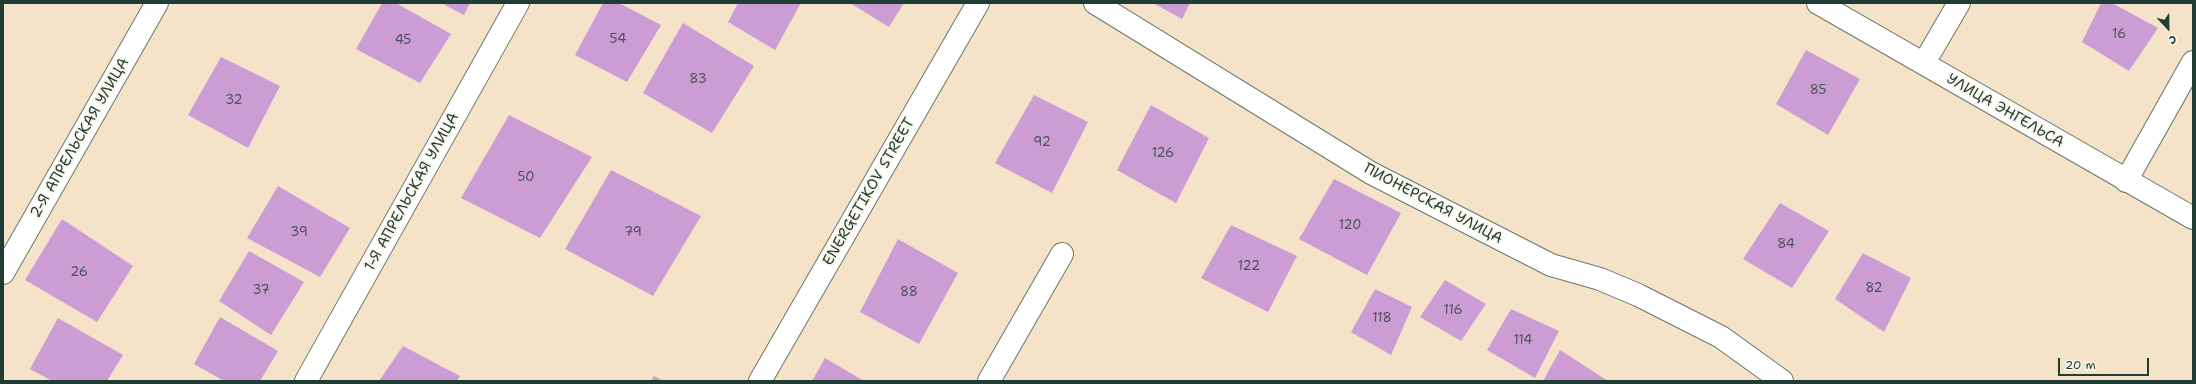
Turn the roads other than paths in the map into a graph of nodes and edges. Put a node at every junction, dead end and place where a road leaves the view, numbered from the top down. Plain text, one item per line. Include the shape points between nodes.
1 (157, 3) edge
2 (518, 3) edge
3 (978, 3) edge
4 (1095, 3) edge
5 (1818, 3) edge
6 (1959, 3) edge
7 (2193, 62) edge
8 (1924, 63) junction
9 (2126, 181) junction
10 (2193, 218) edge
11 (1062, 254) dead end
12 (3, 273) edge
13 (306, 381) edge
14 (760, 381) edge
15 (989, 381) edge
16 (1782, 381) edge

1 - 12 street, 2-Я АПРЕЛЬСКАЯ УЛИЦА
2 - 13 street, 1-Я АПРЕЛЬСКАЯ УЛИЦА
3 - 14 street, ENERGETIKOV STREET
4 - 16 street, ПИОНЕРСКАЯ УЛИЦА via 1371,172 1551,265 1600,279 1721,337
5 - 8 street, УЛИЦА ЭНГЕЛЬСА
6 - 8 street
7 - 9 street
8 - 9 street, УЛИЦА ЭНГЕЛЬСА
9 - 10 street, УЛИЦА ЭНГЕЛЬСА
11 - 15 street

